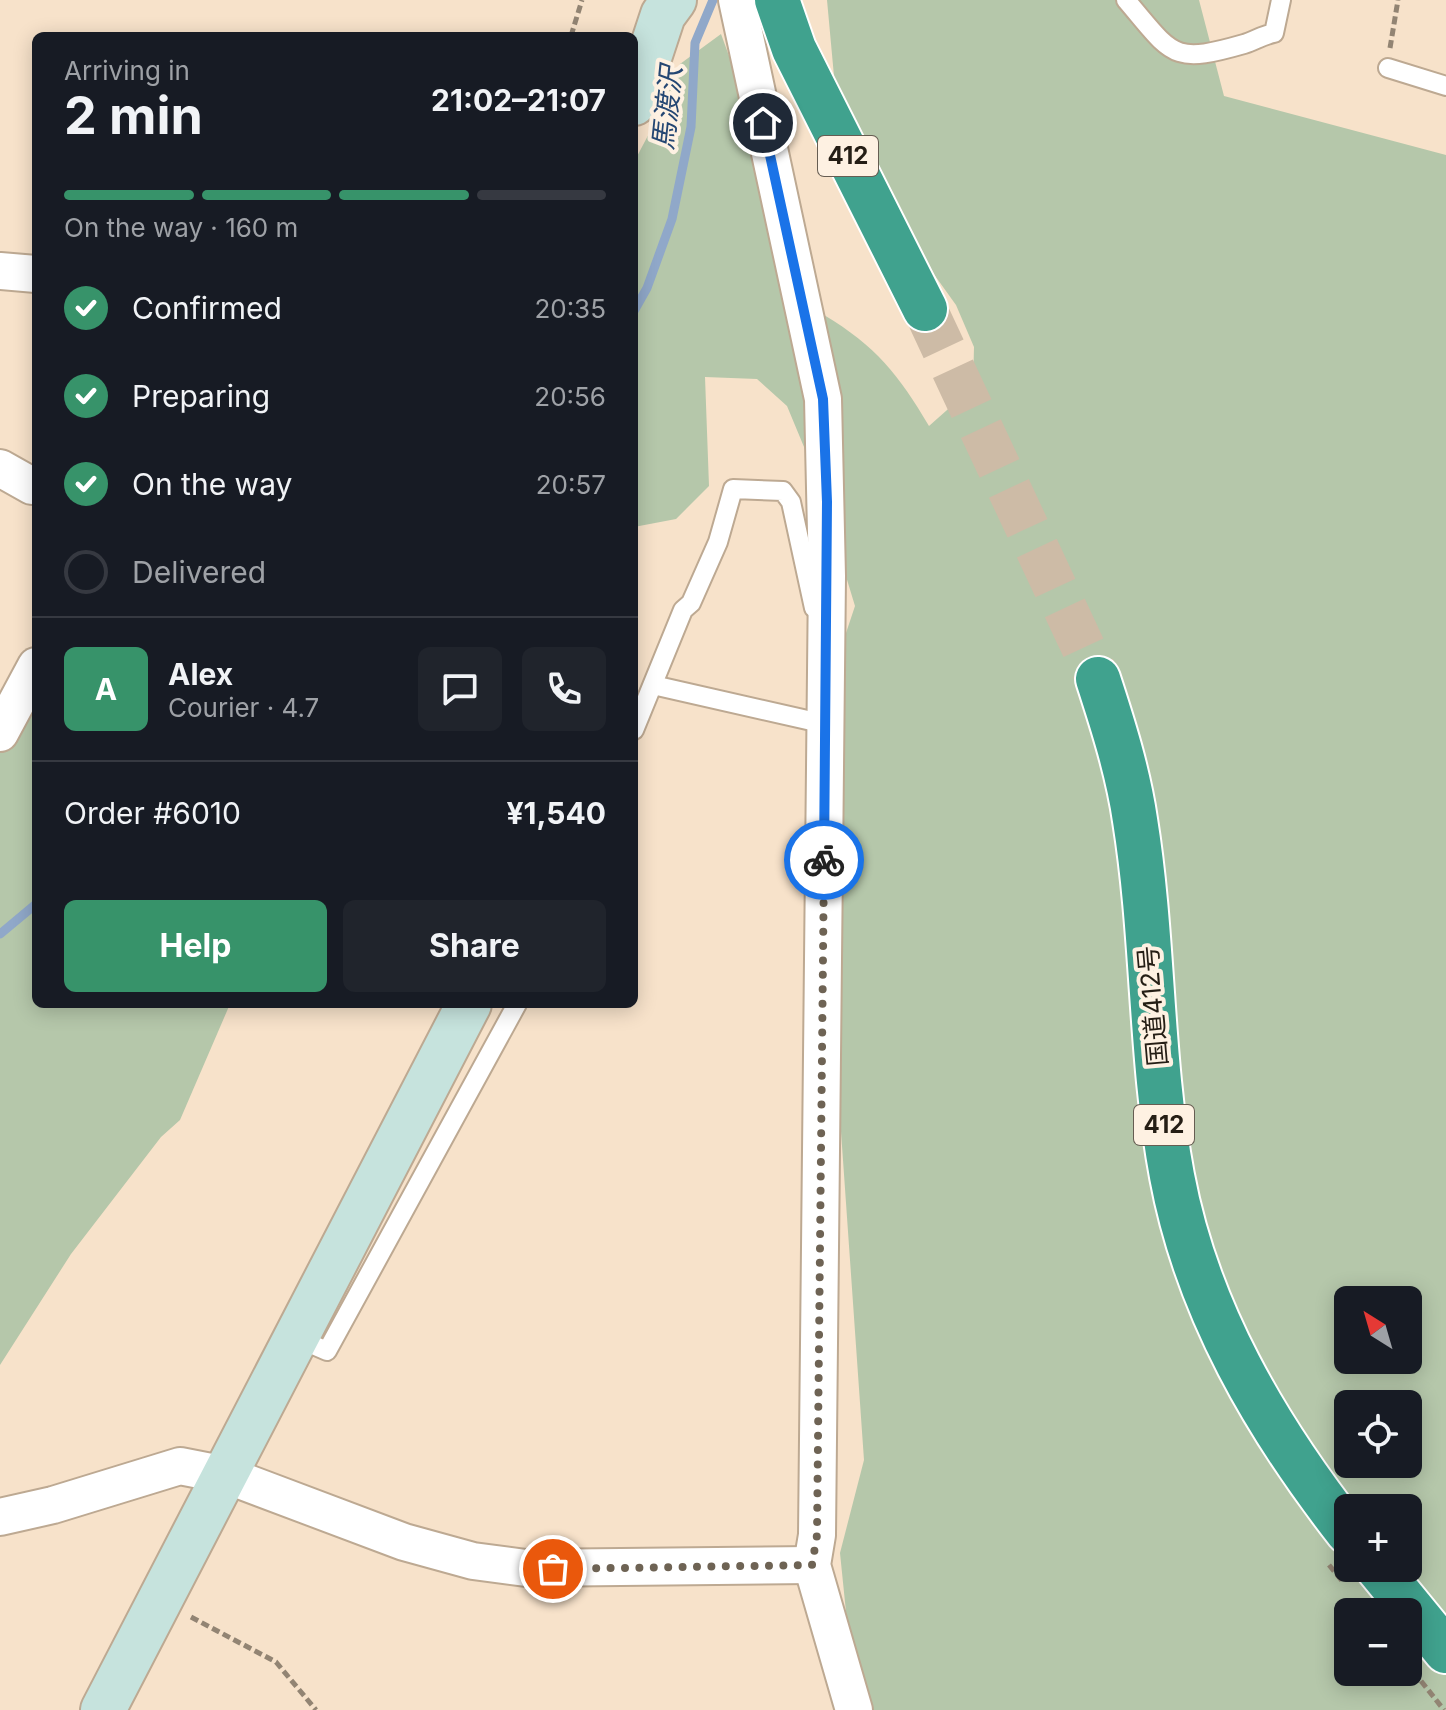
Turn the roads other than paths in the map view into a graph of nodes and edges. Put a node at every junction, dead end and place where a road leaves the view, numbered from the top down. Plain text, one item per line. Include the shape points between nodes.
1 (674, 0) edge
2 (737, 0) edge
3 (777, 0) edge
4 (1126, 0) edge
5 (1281, 0) edge
6 (1388, 68) road end
7 (1446, 86) edge
8 (638, 91) edge
9 (0, 271) edge
10 (32, 274) edge
11 (925, 309) tunnel mouth
12 (0, 468) edge
13 (32, 486) dead end
14 (825, 609) junction
15 (32, 673) edge
16 (1098, 679) tunnel mouth
17 (653, 685) junction
18 (638, 721) edge
19 (825, 724) junction
20 (0, 733) edge
21 (467, 1008) edge
22 (515, 1008) edge
23 (297, 1338) junction
24 (226, 1475) junction
25 (1334, 1513) edge
26 (0, 1517) edge
27 (812, 1565) junction
28 (1386, 1582) edge
29 (1432, 1663) edge
30 (103, 1710) edge
31 (854, 1710) edge

1 - 8 street via 663,15
2 - 14 street via 823,399
3 - 11 highway, 412 via 794,49
4 - 5 lane via 1165,46 1206,56 1274,33
6 - 7 lane
9 - 10 street
12 - 13 street
14 - 17 lane via 814,608 791,502 783,491 733,489 718,542
14 - 19 street
15 - 20 street
16 - 25 highway, 国道412号 / 412 via 1135,818 1163,1114 1172,1178 1192,1252 1246,1381
17 - 18 lane
17 - 19 lane
19 - 27 street via 817,1535
21 - 23 street
22 - 23 lane via 327,1351
23 - 24 street
24 - 26 street via 180,1466
24 - 27 street via 404,1542 473,1561 526,1568
24 - 30 street
27 - 31 street
28 - 29 highway

